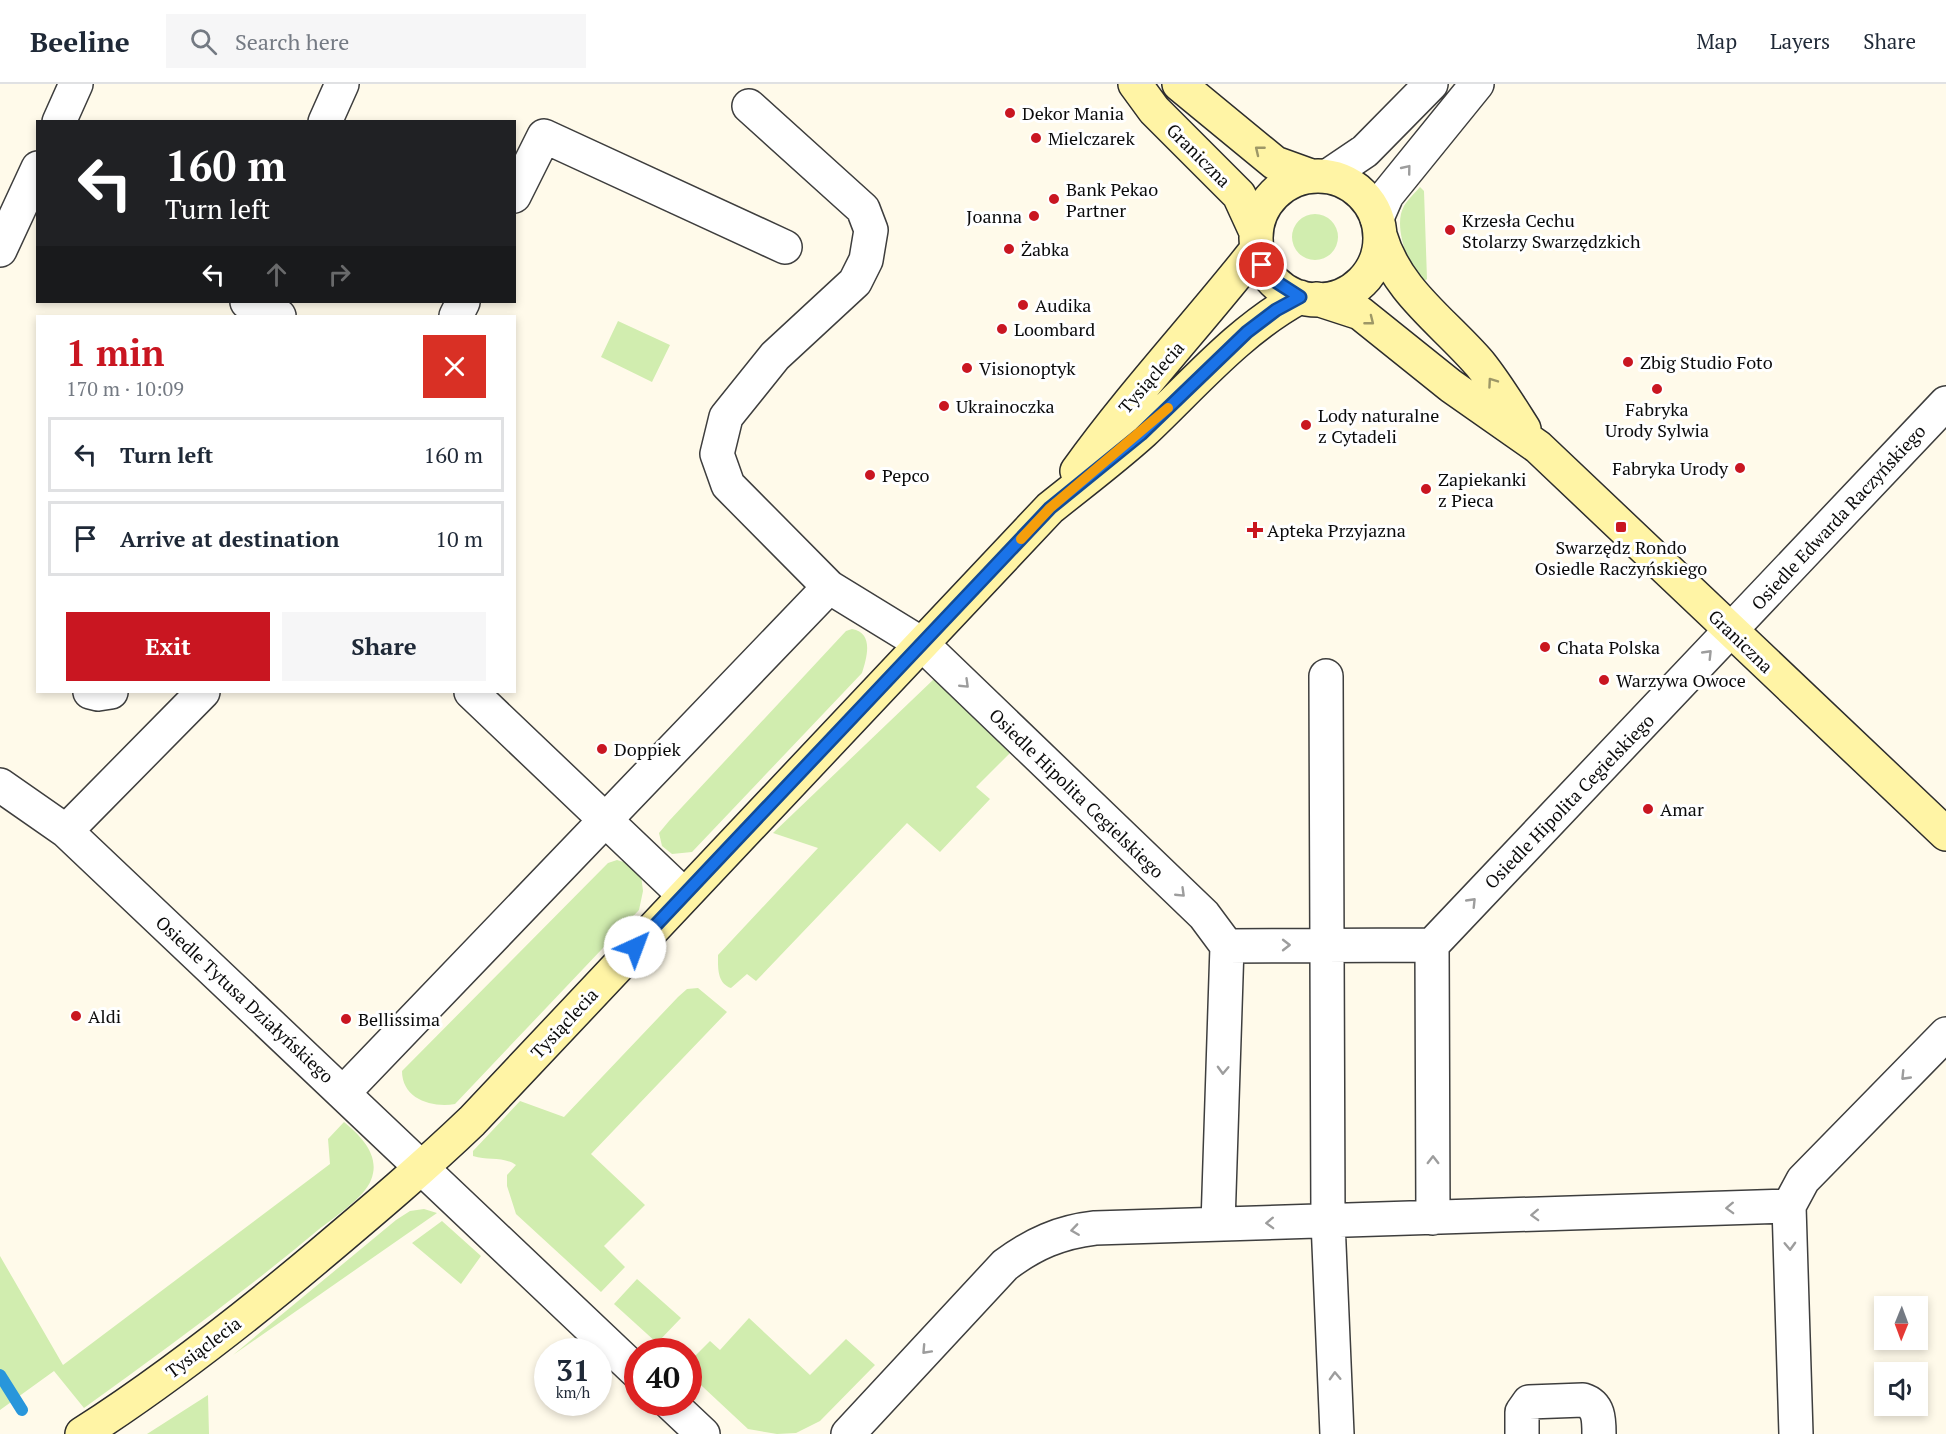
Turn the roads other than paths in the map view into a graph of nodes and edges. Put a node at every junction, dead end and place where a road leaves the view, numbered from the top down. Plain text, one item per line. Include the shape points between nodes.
1 (76, 84) edge
2 (342, 84) edge
3 (1135, 84) edge
4 (1179, 84) edge
5 (1431, 84) edge
6 (1477, 84) edge
7 (749, 106) dead end
8 (60, 120) edge
9 (326, 120) edge
10 (36, 172) edge
11 (1319, 176) junction
12 (516, 192) edge
13 (1378, 226) junction
14 (1257, 240) junction
15 (785, 247) dead end
16 (0, 250) edge
17 (1308, 298) junction
18 (249, 303) edge
19 (277, 315) edge
20 (1946, 403) edge
21 (1538, 447) junction
22 (1050, 508) junction
23 (829, 587) junction
24 (1730, 631) junction
25 (922, 644) junction
26 (1326, 676) dead end
27 (202, 693) edge
28 (472, 693) edge
29 (0, 785) edge
30 (606, 818) junction
31 (66, 831) junction
32 (1946, 834) edge
33 (684, 895) junction
34 (1328, 945) junction
35 (1432, 945) junction
36 (1227, 946) junction
37 (1946, 1034) edge
38 (344, 1092) junction
39 (422, 1168) junction
40 (1789, 1206) junction
41 (1433, 1218) junction
42 (1328, 1221) junction
43 (1218, 1224) junction
44 (624, 1360) edge
45 (684, 1416) edge
46 (82, 1434) edge
47 (703, 1434) edge
48 (848, 1434) edge
49 (1337, 1434) edge
50 (1522, 1434) edge
51 (1599, 1434) edge
52 (1796, 1434) edge

1 - 8 street
2 - 9 street
3 - 14 street, Graniczna via 1154,110 1239,195
11 -> 4 street via 1275,163
5 - 11 street via 1365,151
13 -> 6 street via 1387,195
7 - 23 street, Osiedle Hipolita Cegielskiego via 863,209 871,230 866,261 855,282 775,356 733,408 726,417 717,454 728,485
10 - 16 street
11 - 13 street via 1344,181 1358,191 1369,203
11 - 14 street via 1294,180 1280,189 1260,215
12 - 15 street via 544,136
13 - 17 street via 1376,260 1362,281 1333,298
21 -> 13 street, Graniczna via 1480,365 1404,284 1385,253
14 - 17 street via 1262,265 1272,279
14 - 22 street, Tysiąclecia via 1216,302 1116,417
17 -> 21 street, Graniczna via 1360,313 1451,387
17 - 22 street, Tysiąclecia via 1276,310 1247,332 1141,434
18 - 19 street
20 - 24 street, Osiedle Edwarda Raczyńskiego
21 - 24 street, Graniczna
22 - 25 street, Tysiąclecia
23 - 25 street, Osiedle Hipolita Cegielskiego
23 - 30 street
24 - 32 street, Graniczna
35 -> 24 street, Osiedle Hipolita Cegielskiego
25 - 33 street, Tysiąclecia
25 -> 36 street, Osiedle Hipolita Cegielskiego via 1204,915
26 - 34 street
27 - 31 street
28 - 30 street
29 - 31 street, Osiedle Tytusa Działyńskiego
30 - 33 street
30 - 38 street
31 - 38 street, Osiedle Tytusa Działyńskiego
33 - 39 street, Tysiąclecia via 472,1121
34 - 35 street
36 -> 34 street
34 - 42 street
41 -> 35 street
36 -> 43 street
37 -> 40 street via 1803,1180
38 - 39 street, Osiedle Tytusa Działyńskiego
39 - 44 street
39 - 46 street, Tysiąclecia via 204,1348
40 -> 41 street
40 -> 52 street
41 - 42 street
42 -> 43 street
49 -> 42 street
43 -> 48 street via 1095,1228 1064,1232 1032,1246 1005,1265
45 - 47 street
50 - 51 street via 1522,1412 1528,1402 1583,1400 1596,1409

